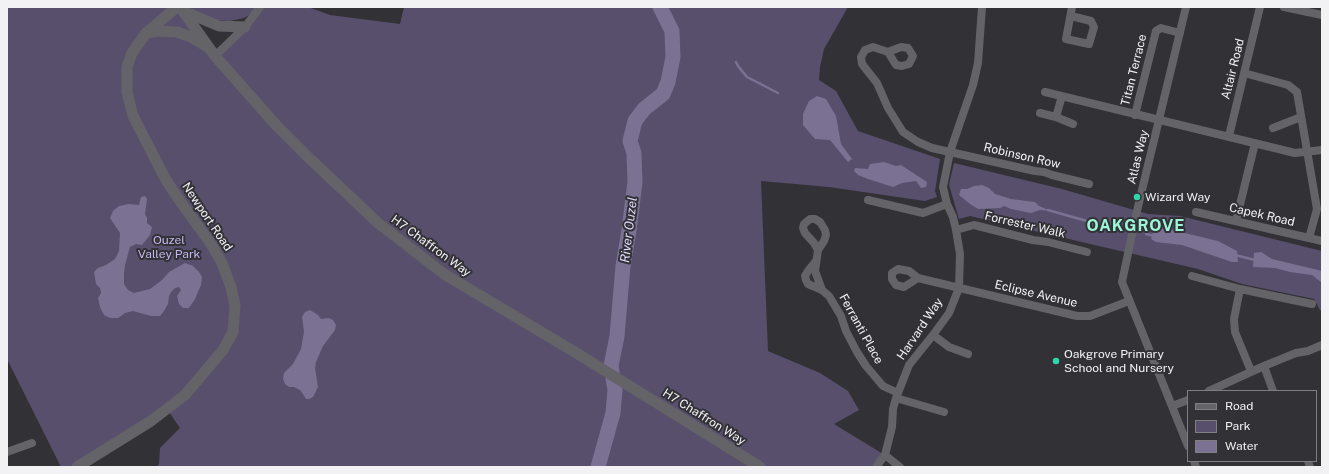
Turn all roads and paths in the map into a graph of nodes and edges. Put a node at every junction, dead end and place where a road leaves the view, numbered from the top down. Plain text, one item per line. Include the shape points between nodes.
1 (260, 7) edge
2 (982, 7) edge
3 (1186, 7) edge
4 (1260, 7) edge
5 (1284, 7) edge
6 (180, 8) edge
7 (1322, 15) edge
8 (245, 27) junction
9 (146, 33) junction
10 (1180, 33) junction
11 (212, 52) junction
12 (888, 52) dead end
13 (1244, 73) junction
14 (1045, 92) dead end
15 (1062, 96) junction
16 (1040, 113) dead end
17 (1135, 115) junction
18 (1301, 116) junction
19 (1056, 117) junction
20 (1159, 121) junction
21 (1072, 124) dead end
22 (1273, 128) dead end
23 (1229, 136) junction
24 (1255, 143) junction
25 (1322, 150) edge
26 (950, 152) junction
27 (1307, 152) junction
28 (1089, 184) dead end
29 (868, 200) dead end
30 (947, 204) junction
31 (1196, 212) dead end
32 (1236, 221) junction
33 (956, 230) junction
34 (1309, 238) junction
35 (1322, 241) edge
36 (818, 250) dead end
37 (1087, 252) dead end
38 (816, 261) junction
39 (1192, 276) dead end
40 (918, 278) dead end
41 (959, 288) junction
42 (1240, 289) junction
43 (822, 290) junction
44 (1129, 301) junction
45 (1312, 304) dead end
46 (933, 335) junction
47 (1322, 345) edge
48 (968, 354) dead end
49 (1264, 366) junction
50 (1251, 372) junction
51 (1211, 390) edge
52 (1273, 390) edge
53 (897, 395) junction
54 (1187, 400) edge
55 (1172, 406) junction
56 (944, 412) dead end
57 (32, 443) dead end
58 (1187, 444) edge
59 (7, 452) edge
60 (885, 455) junction
61 (77, 467) edge
62 (760, 467) edge
63 (876, 467) edge
64 (900, 467) edge

1 - 8 street
2 - 26 street, Harvard Way via 978,63
3 - 10 street, Atlas Way
4 - 13 street, Altair Road
5 - 7 street
6 - 8 street via 219,26
6 - 9 street, Newport Road
6 - 11 street, H7 Chaffron Way
8 - 11 street
9 - 11 street via 159,30 177,32 191,37
9 - 61 street, Newport Road via 132,53 127,67 127,92 133,116 172,190 222,263 236,306 233,332 223,350 185,395 151,421
10 - 17 street, Titan Terrace via 1161,28 1156,31
10 - 20 street, Atlas Way
11 - 62 street, H7 Chaffron Way via 276,125 308,157 378,223 444,274
12 - 26 street, Robinson Row via 873,47 865,50 861,57 862,64 877,83 888,108 903,132 932,148
13 - 18 street via 1288,85 1297,92
13 - 23 street, Altair Road
14 - 15 street
15 - 17 street
15 - 19 street
16 - 19 street
17 - 20 street
18 - 22 street
18 - 27 street
19 - 21 street
20 - 23 street
20 - 44 street, Atlas Way via 1122,282
23 - 24 street
24 - 27 street via 1295,153
24 - 32 street
25 - 27 street
26 - 28 street, Robinson Row
26 - 30 street, Harvard Way via 943,187
27 - 34 street via 1316,209
29 - 30 street via 923,213
30 - 33 street, Harvard Way
31 - 32 street, Capek Road
32 - 34 street, Capek Road
33 - 37 street, Forrester Walk via 974,225
33 - 41 street, Harvard Way via 960,254
34 - 35 street, Capek Road
36 - 38 street, Ferranti Place
38 - 43 street, Ferranti Place via 815,271
38 - 43 street, Ferranti Place via 805,276 808,284
39 - 42 street
40 - 41 street, Eclipse Avenue
41 - 44 street, Eclipse Avenue via 1077,316 1090,316
41 - 46 street, Harvard Way via 949,313
42 - 45 street
42 - 50 street via 1234,319 1235,332
43 - 53 street, Ferranti Place via 829,296 841,316 866,366 883,386
44 - 55 street, Atlas Way
46 - 48 street via 949,347
46 - 53 street, Harvard Way via 909,365
47 - 49 street
49 - 50 street
49 - 52 street
50 - 51 street
53 - 56 street, Ferranti Place
53 - 60 street, Harvard Way
54 - 55 street
55 - 58 street, Atlas Way
57 - 59 street
60 - 63 street
60 - 64 street

